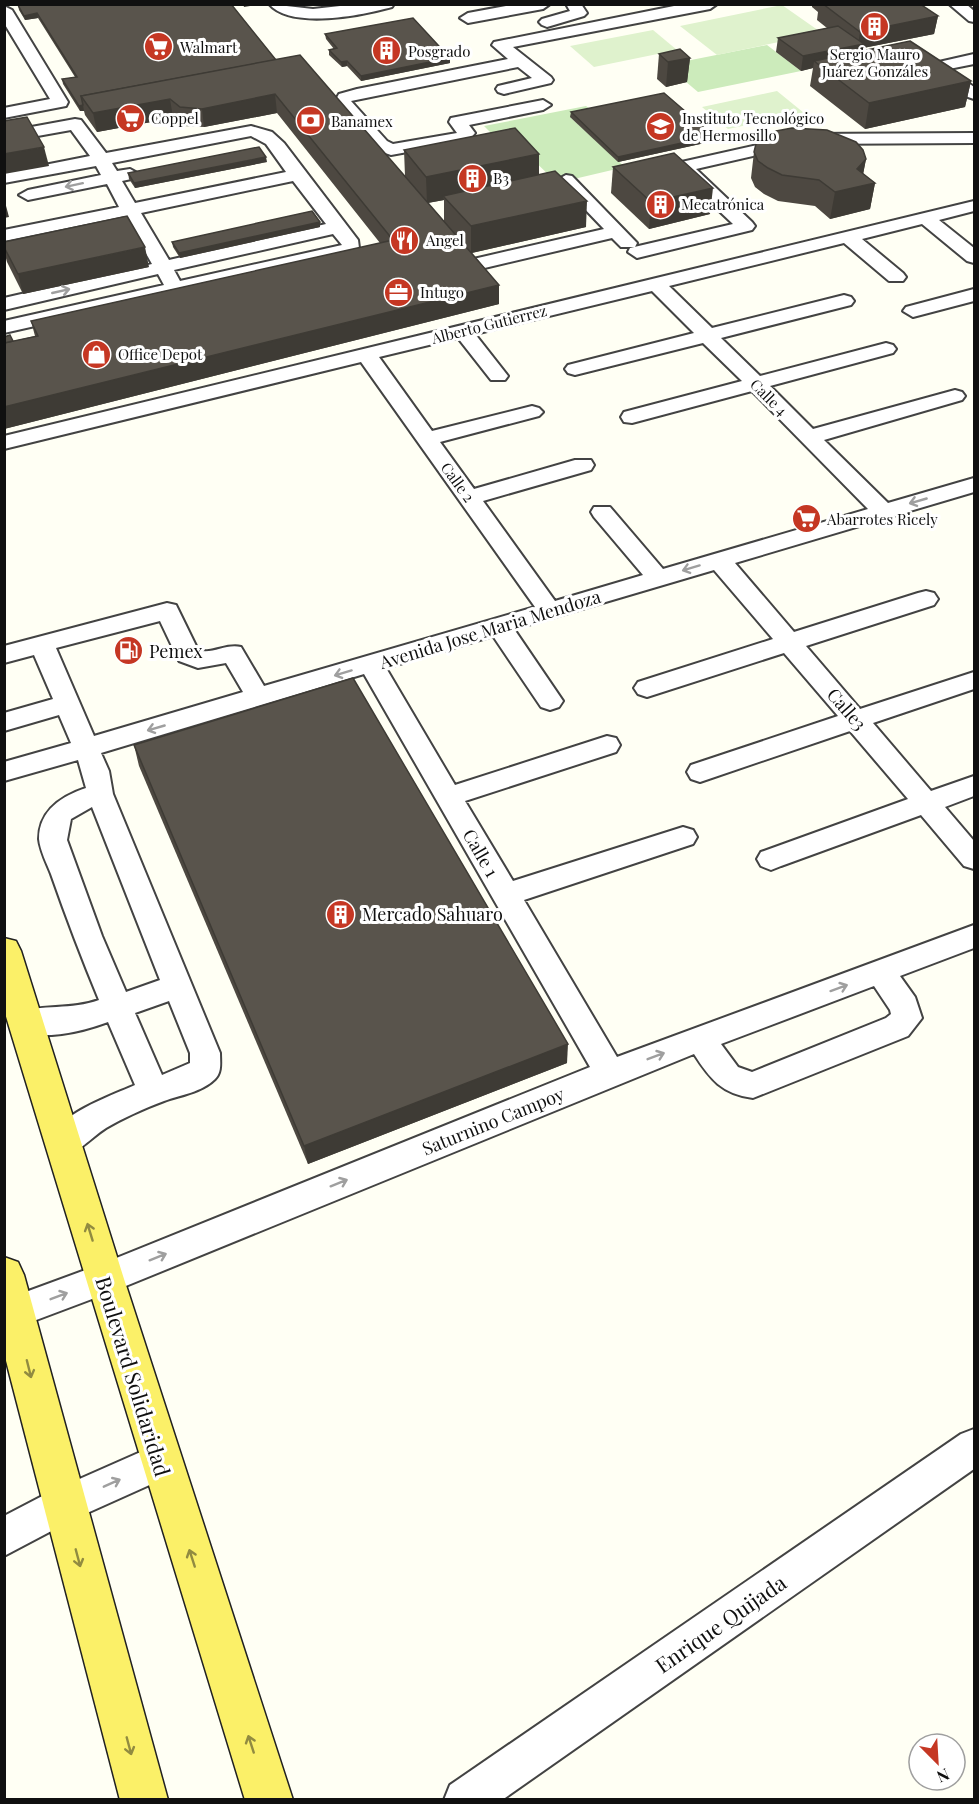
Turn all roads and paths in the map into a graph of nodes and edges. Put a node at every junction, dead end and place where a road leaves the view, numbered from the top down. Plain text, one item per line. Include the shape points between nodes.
1 (276, 4) edge
2 (387, 4) edge
3 (543, 4) edge
4 (573, 4) edge
5 (638, 4) edge
6 (956, 4) edge
7 (708, 5) edge
8 (613, 8) dead end
9 (4, 10) edge
10 (975, 18) edge
11 (486, 33) junction
12 (500, 45) junction
13 (975, 59) edge
14 (523, 61) junction
15 (975, 94) edge
16 (543, 105) dead end
17 (524, 108) junction
18 (4, 112) edge
19 (36, 131) junction
20 (4, 137) edge
21 (975, 138) edge
22 (252, 150) edge
23 (101, 159) junction
24 (286, 160) junction
25 (58, 167) junction
26 (147, 171) edge
27 (11, 177) edge
28 (111, 178) junction
29 (566, 180) edge
30 (310, 192) junction
31 (288, 197) dead end
32 (125, 203) junction
33 (975, 206) edge
34 (14, 207) edge
35 (925, 218) junction
36 (43, 220) junction
37 (163, 222) dead end
38 (141, 227) junction
39 (338, 227) junction
40 (617, 231) junction
41 (118, 232) edge
42 (4, 236) edge
43 (848, 237) junction
44 (637, 252) junction
45 (975, 257) edge
46 (476, 264) edge
47 (163, 267) junction
48 (896, 277) dead end
49 (659, 282) junction
50 (175, 288) junction
51 (975, 296) edge
52 (7, 298) edge
53 (844, 301) dead end
54 (913, 311) dead end
55 (4, 327) edge
56 (462, 330) junction
57 (707, 335) junction
58 (886, 349) dead end
59 (366, 354) junction
60 (575, 369) dead end
61 (498, 376) dead end
62 (756, 384) junction
63 (955, 396) dead end
64 (532, 412) dead end
65 (632, 417) dead end
66 (809, 437) junction
67 (426, 439) junction
68 (4, 443) edge
69 (583, 465) dead end
70 (975, 484) edge
71 (469, 498) junction
72 (883, 511) junction
73 (602, 512) dead end
74 (719, 560) junction
75 (658, 578) junction
76 (926, 600) dead end
77 (550, 611) junction
78 (499, 626) junction
79 (790, 643) junction
80 (42, 644) junction
81 (4, 655) edge
82 (371, 664) junction
83 (975, 680) edge
84 (646, 688) dead end
85 (259, 698) junction
86 (550, 702) dead end
87 (68, 703) junction
88 (856, 720) junction
89 (4, 722) edge
90 (607, 746) dead end
91 (86, 748) junction
92 (4, 772) edge
93 (700, 772) dead end
94 (975, 786) edge
95 (100, 794) junction
96 (448, 797) junction
97 (927, 803) junction
98 (683, 837) dead end
99 (771, 859) dead end
100 (975, 859) edge
101 (505, 895) junction
102 (975, 936) edge
103 (4, 951) edge
104 (881, 973) junction
105 (178, 986) junction
106 (117, 1006) junction
107 (25, 1023) junction
108 (701, 1039) junction
109 (610, 1073) junction
110 (153, 1091) junction
111 (62, 1143) junction
112 (104, 1279) junction
113 (10, 1294) edge
114 (975, 1447) edge
115 (161, 1461) junction
116 (63, 1505) junction
117 (4, 1537) edge
118 (144, 1800) edge
119 (269, 1800) edge
120 (465, 1800) edge

1 - 2 street via 288,12 315,13
3 - 11 street via 463,13
4 - 11 street via 580,12 576,15
5 - 8 street
6 - 10 street
7 - 12 street
9 - 18 street via 60,102
11 - 12 street
12 - 14 street
13 - 15 street via 936,67
14 - 17 street via 545,80 504,89
14 - 17 street via 357,94 343,101 381,145 391,150 462,136 467,133 457,122
16 - 17 street
19 - 20 street
19 - 23 street via 75,124
19 - 25 street
21 - 44 street via 806,139 683,166 746,226
22 - 24 street
23 - 24 street via 251,131 265,133
23 - 25 street
23 - 28 street
24 - 30 street
24 - 32 street
25 - 27 street
26 - 28 street
27 - 34 street
28 - 32 street
28 -> 34 street
29 - 40 street, Calle 4
30 - 31 street
30 - 39 street
32 - 36 street
32 - 38 street
33 - 35 street, Alberto Gutierrez
34 - 36 street
35 - 43 street, Alberto Gutierrez
35 - 45 street
36 - 42 street
37 - 38 street
38 - 41 street
38 - 47 street
39 - 47 street
39 - 50 street via 350,248
40 - 44 street, Calle 4
40 - 46 street
43 - 48 street
43 - 49 street, Alberto Gutierrez
44 - 49 street, Calle 4
47 - 50 street
52 -> 47 street
49 - 56 street, Alberto Gutierrez
49 - 57 street, Calle 4
50 - 55 street
51 - 54 street
53 - 57 street
56 - 59 street, Alberto Gutierrez
56 - 61 street
57 - 60 street
57 - 62 street, Calle 4
58 - 62 street
59 - 67 street, Calle 2
59 - 68 street, Alberto Gutierrez
62 - 65 street
62 - 66 street, Calle 4
63 - 66 street
64 - 67 street
66 - 72 street, Calle 4
67 - 71 street, Calle 2
69 - 71 street
70 -> 72 street, Avenida Jose Maria Mendoza
71 - 77 street, Calle 2
72 - 74 street, Avenida Jose Maria Mendoza
73 - 75 street
74 -> 75 street, Avenida Jose Maria Mendoza
74 - 79 street, Calle3
75 - 77 street, Avenida Jose Maria Mendoza
76 - 79 street
77 - 78 street, Avenida Jose Maria Mendoza
78 - 82 street, Avenida Jose Maria Mendoza
78 - 86 street
79 - 84 street
79 - 88 street, Calle3
80 - 81 street
80 - 85 street via 167,611 188,655 203,660 232,653
80 - 87 street
82 -> 85 street, Avenida Jose Maria Mendoza
82 - 96 street, Calle 1
83 - 88 street
85 -> 91 street, Avenida Jose Maria Mendoza
87 - 89 street
87 - 91 street
88 - 93 street
88 - 97 street, Calle3
90 - 96 street
91 - 92 street, Avenida Jose Maria Mendoza
91 - 95 street
94 - 97 street
95 - 105 street
95 - 106 street via 70,803 60,812 53,840
96 - 101 street, Calle 1
97 - 99 street
97 - 100 street, Calle3
98 - 101 street
101 - 109 street, Calle 1
102 - 104 street, Saturnino Campoy
103 - 107 main road, Boulevard Solidaridad
108 -> 104 street, Saturnino Campoy
104 - 108 street via 904,1006 907,1018 897,1027 753,1085 727,1078
105 - 106 street
105 - 110 street via 205,1053 205,1069
106 - 107 street via 81,1019
106 - 110 street
107 - 111 main road, Boulevard Solidaridad
109 -> 108 street, Saturnino Campoy
112 -> 109 street, Saturnino Campoy
110 - 111 street via 94,1119
112 -> 111 main road, Boulevard Solidaridad
113 -> 112 street, Saturnino Campoy
112 - 115 main road, Boulevard Solidaridad
113 -> 116 main road
114 - 120 street, Enrique Quijada
116 -> 115 street
119 -> 115 main road, Boulevard Solidaridad
116 - 117 street
116 -> 118 main road

